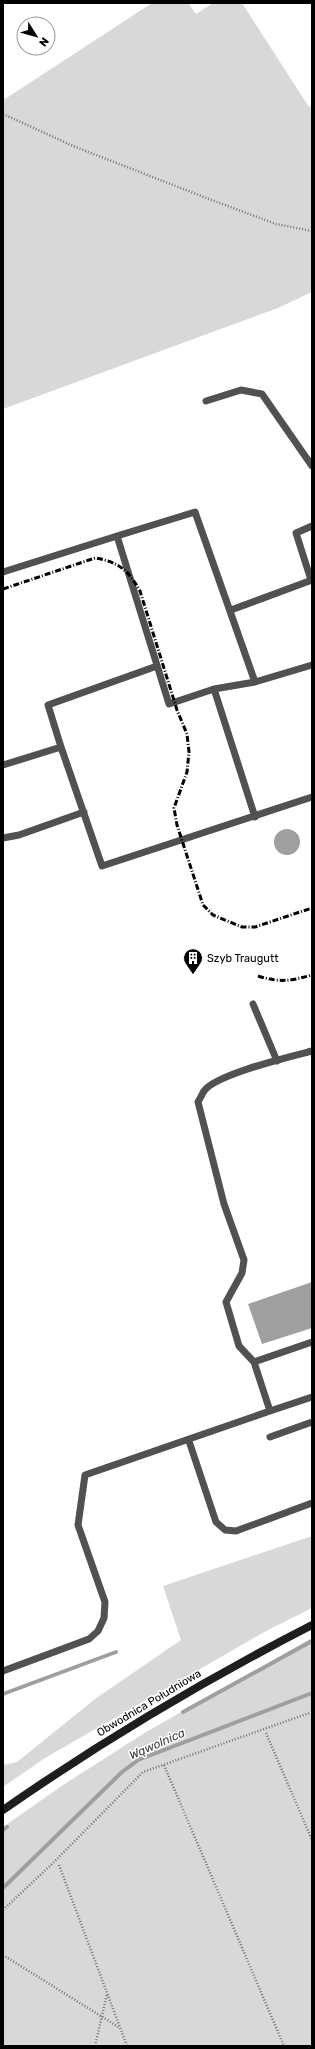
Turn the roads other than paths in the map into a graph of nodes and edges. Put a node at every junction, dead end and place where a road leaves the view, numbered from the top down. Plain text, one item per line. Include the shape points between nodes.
1 (206, 401) dead end
2 (312, 466) edge
3 (312, 526) edge
4 (116, 536) junction
5 (3, 572) edge
6 (312, 580) edge
7 (231, 610) junction
8 (312, 665) edge
9 (157, 666) junction
10 (255, 682) junction
11 (214, 689) junction
12 (61, 747) junction
13 (3, 765) edge
14 (312, 797) edge
15 (84, 812) junction
16 (255, 817) junction
17 (3, 838) edge
18 (253, 1004) dead end
19 (312, 1050) edge
20 (278, 1061) junction
21 (312, 1342) edge
22 (254, 1362) junction
23 (312, 1397) edge
24 (270, 1411) junction
25 (312, 1422) edge
26 (270, 1437) dead end
27 (189, 1441) junction
28 (312, 1503) edge
29 (312, 1625) edge
30 (3, 1671) edge
31 (3, 1810) edge

1 - 2 lane via 241,390 262,394
3 - 6 lane via 296,533
4 - 5 lane
4 - 7 lane via 195,512
4 - 9 lane
6 - 7 lane
7 - 10 lane
8 - 10 lane
9 - 11 lane via 169,704
9 - 12 lane via 48,705
10 - 11 lane
11 - 16 lane
12 - 13 lane
12 - 15 lane
14 - 16 lane
15 - 16 lane via 102,866 181,838
15 - 17 lane via 19,835
18 - 20 lane
19 - 20 lane
20 - 22 lane via 219,1081 204,1090 198,1102 224,1204 244,1260 242,1273 226,1302 239,1346
21 - 22 lane
22 - 24 lane
23 - 24 lane
24 - 27 lane
25 - 26 lane
27 - 28 lane via 216,1522 225,1530 236,1531
27 - 30 lane via 85,1475 78,1525 105,1602 104,1618 98,1631 89,1639
29 - 31 main road, Obwodnica Południowa via 124,1730

